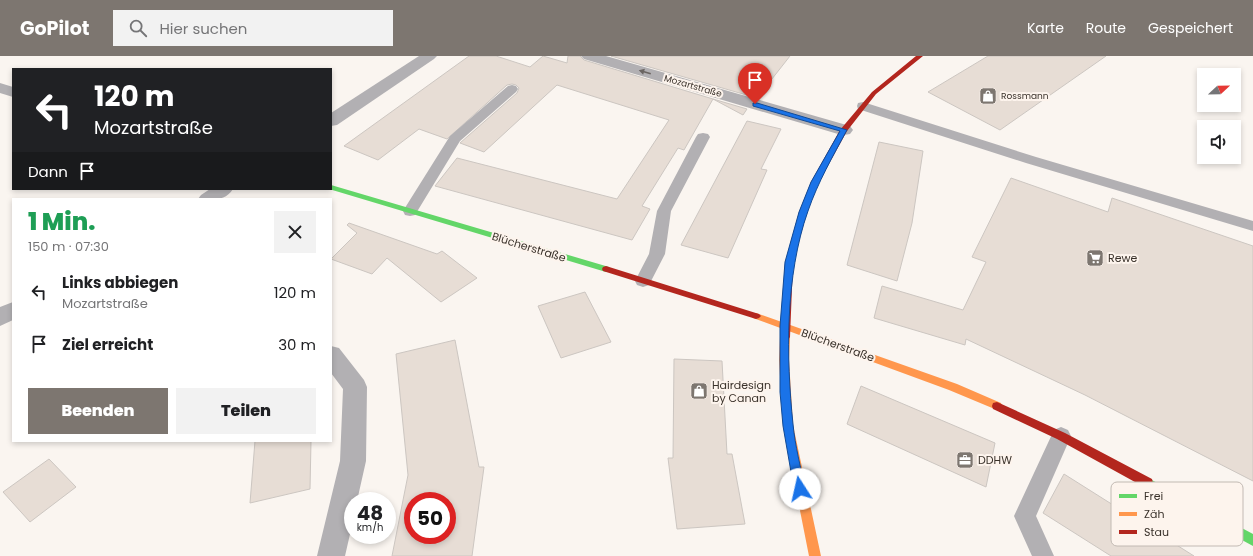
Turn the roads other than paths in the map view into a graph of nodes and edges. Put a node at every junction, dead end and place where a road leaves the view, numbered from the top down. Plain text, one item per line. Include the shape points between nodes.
1 (430, 56) edge
2 (589, 56) edge
3 (920, 56) edge
4 (0, 88) edge
5 (512, 89) dead end
6 (12, 92) edge
7 (863, 106) junction
8 (332, 120) edge
9 (844, 130) junction
10 (703, 136) dead end
11 (332, 187) edge
12 (222, 190) edge
13 (210, 198) edge
14 (410, 211) junction
15 (1253, 226) edge
16 (643, 281) junction
17 (12, 310) edge
18 (0, 316) edge
19 (785, 326) junction
20 (332, 356) edge
21 (1061, 436) junction
22 (1146, 482) edge
23 (1243, 535) edge
24 (1253, 540) edge
25 (331, 556) edge
26 (815, 556) edge
27 (1043, 556) edge

1 - 8 street
9 -> 2 street, Mozartstraße
3 - 7 street via 874,93
4 - 6 street
5 - 14 lane via 455,140
7 - 9 street
7 - 15 lane via 1031,160
9 - 19 street via 815,182 793,245
10 - 16 lane via 664,211 657,254
11 - 14 street, Blücherstraße
12 - 13 street
14 - 16 street, Blücherstraße
16 - 19 street, Blücherstraße
17 - 18 street
19 - 21 street, Blücherstraße via 954,387
19 - 26 street via 784,360 788,426
20 - 25 street via 356,387 353,460
21 - 22 street, Blücherstraße
21 - 27 lane via 1025,516
23 - 24 street, Blücherstraße

